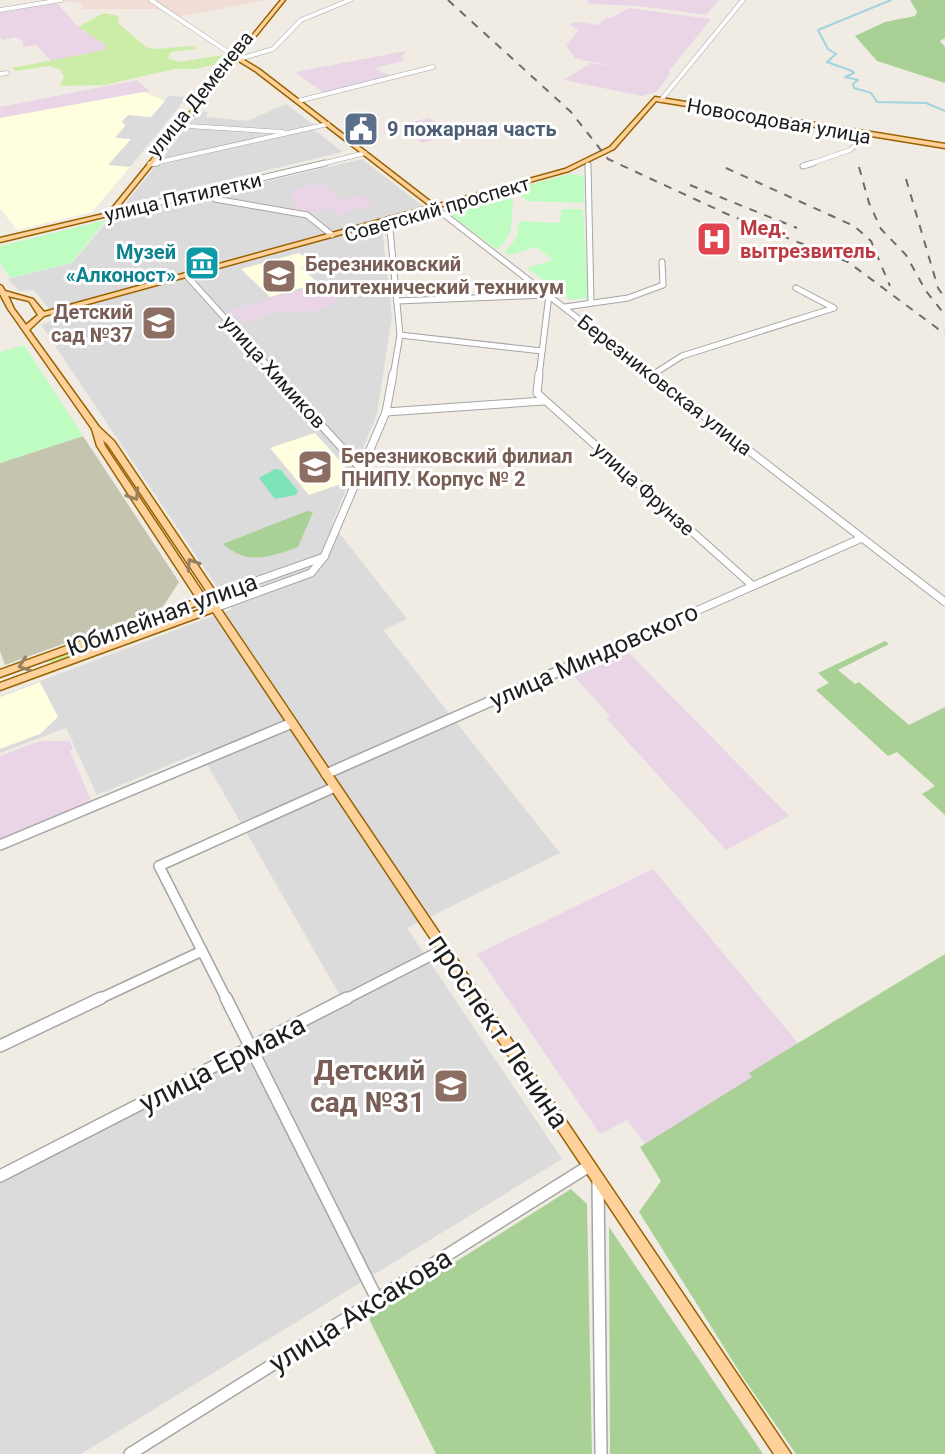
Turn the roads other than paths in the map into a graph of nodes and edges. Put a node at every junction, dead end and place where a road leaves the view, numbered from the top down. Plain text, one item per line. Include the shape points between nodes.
1 (61, 0) edge
2 (151, 0) edge
3 (277, 0) edge
4 (283, 0) edge
5 (350, 0) edge
6 (740, 0) edge
7 (0, 10) edge
8 (236, 57) junction
9 (433, 67) dead end
10 (7, 73) dead end
11 (0, 74) edge
12 (658, 100) junction
13 (298, 101) junction
14 (328, 124) junction
15 (176, 125) junction
16 (291, 133) junction
17 (866, 136) junction
18 (945, 147) edge
19 (365, 153) junction
20 (150, 164) junction
21 (587, 164) junction
22 (803, 166) dead end
23 (127, 187) junction
24 (207, 191) junction
25 (436, 208) junction
26 (110, 214) junction
27 (100, 216) junction
28 (390, 224) junction
29 (332, 235) junction
30 (0, 240) edge
31 (662, 262) dead end
32 (188, 276) junction
33 (796, 288) dead end
34 (2, 289) edge
35 (549, 295) junction
36 (25, 299) junction
37 (397, 301) junction
38 (9, 303) junction
39 (591, 303) junction
40 (0, 306) edge
41 (565, 307) junction
42 (39, 317) junction
43 (20, 320) junction
44 (27, 328) junction
45 (400, 335) junction
46 (542, 351) junction
47 (652, 375) junction
48 (544, 401) junction
49 (386, 412) junction
50 (96, 429) junction
51 (362, 470) junction
52 (862, 538) junction
53 (324, 557) junction
54 (753, 586) junction
55 (203, 601) junction
56 (215, 602) junction
57 (945, 602) edge
58 (0, 674) edge
59 (0, 687) edge
60 (292, 723) junction
61 (326, 774) junction
62 (335, 787) junction
63 (0, 845) edge
64 (444, 949) junction
65 (202, 951) junction
66 (0, 1046) edge
67 (250, 1048) junction
68 (594, 1172) junction
69 (0, 1176) edge
70 (377, 1299) junction
71 (130, 1454) edge
72 (601, 1454) edge
73 (783, 1454) edge

1 - 7 street
2 - 8 street, Березниковская улица
3 - 8 main road, улица Деменева
4 - 8 main road, улица Деменева
5 - 8 street via 301,20 273,49
6 - 12 street
8 - 13 main road, Березниковская улица
8 - 15 main road, улица Деменева
9 - 13 street
10 - 11 street
12 - 17 main road, Новосодовая улица
12 - 18 main road, Новосодовая улица
12 - 21 main road via 621,140
12 - 21 main road, Советский проспект via 618,149
13 - 14 main road, Березниковская улица
14 - 16 street
14 - 19 main road, Березниковская улица
15 - 16 street
15 - 20 main road, улица Деменева
15 - 23 main road, улица Деменева
16 - 20 street
17 - 18 main road, Новосодовая улица
17 - 22 street via 850,150
19 - 24 street, улица Пятилетки
19 - 25 main road, Березниковская улица
20 - 23 main road, улица Деменева
21 - 25 main road, Советский проспект
21 - 39 street
23 - 26 main road, улица Деменева
23 - 27 main road, улица Деменева
24 - 26 street, улица Пятилетки
24 - 29 street via 215,199 307,215
25 - 28 main road, Советский проспект
25 - 35 street, Березниковская улица
26 - 27 main road, улица Пятилетки
27 - 30 main road, улица Пятилетки
28 - 29 main road, Советский проспект
28 - 32 main road, Советский проспект
28 - 37 street
29 - 32 main road, Советский проспект
31 - 39 street via 663,285 628,298
32 - 42 main road, Советский проспект
32 - 51 street, улица Химиков
33 - 47 street via 834,308 682,356
34 - 36 main road, проспект Ленина
34 - 38 main road, проспект Ленина
35 - 37 street
35 - 41 street, Березниковская улица
35 - 46 street
36 - 38 main road
36 - 42 main road, проспект Ленина via 33,302
37 - 45 street
38 - 40 main road
38 - 43 main road, проспект Ленина
39 - 41 street
41 - 47 street, Березниковская улица
42 - 43 main road, Советский проспект
42 - 44 main road
43 - 44 main road, проспект Ленина
44 - 50 main road, проспект Ленина
45 - 46 street
45 - 49 street
46 - 48 street via 537,393
47 - 52 street, Березниковская улица
48 - 49 street
48 - 54 street, улица Фрунзе
49 - 51 street
50 -> 55 main road, проспект Ленина via 101,446
56 -> 50 main road, проспект Ленина via 111,443
51 - 53 street
52 - 54 street, улица Миндовского
52 - 57 street, Березниковская улица
53 - 56 street, Юбилейная улица
53 - 56 street via 311,573
54 - 61 street, улица Миндовского
55 - 56 main road, проспект Ленина
55 -> 58 main road, Юбилейная улица
56 - 59 main road, Юбилейная улица
56 - 60 main road, проспект Ленина
60 - 61 main road, проспект Ленина
60 - 63 street
61 - 62 main road, проспект Ленина
62 - 64 main road, проспект Ленина
62 - 65 street via 159,866
64 - 67 street, улица Ермака
64 - 68 main road, проспект Ленина
65 - 66 street
65 - 67 street
67 - 69 street, улица Ермака
67 - 70 street
68 - 70 street, улица Аксакова
68 - 72 street
68 - 73 main road, проспект Ленина
70 - 71 street, улица Аксакова

